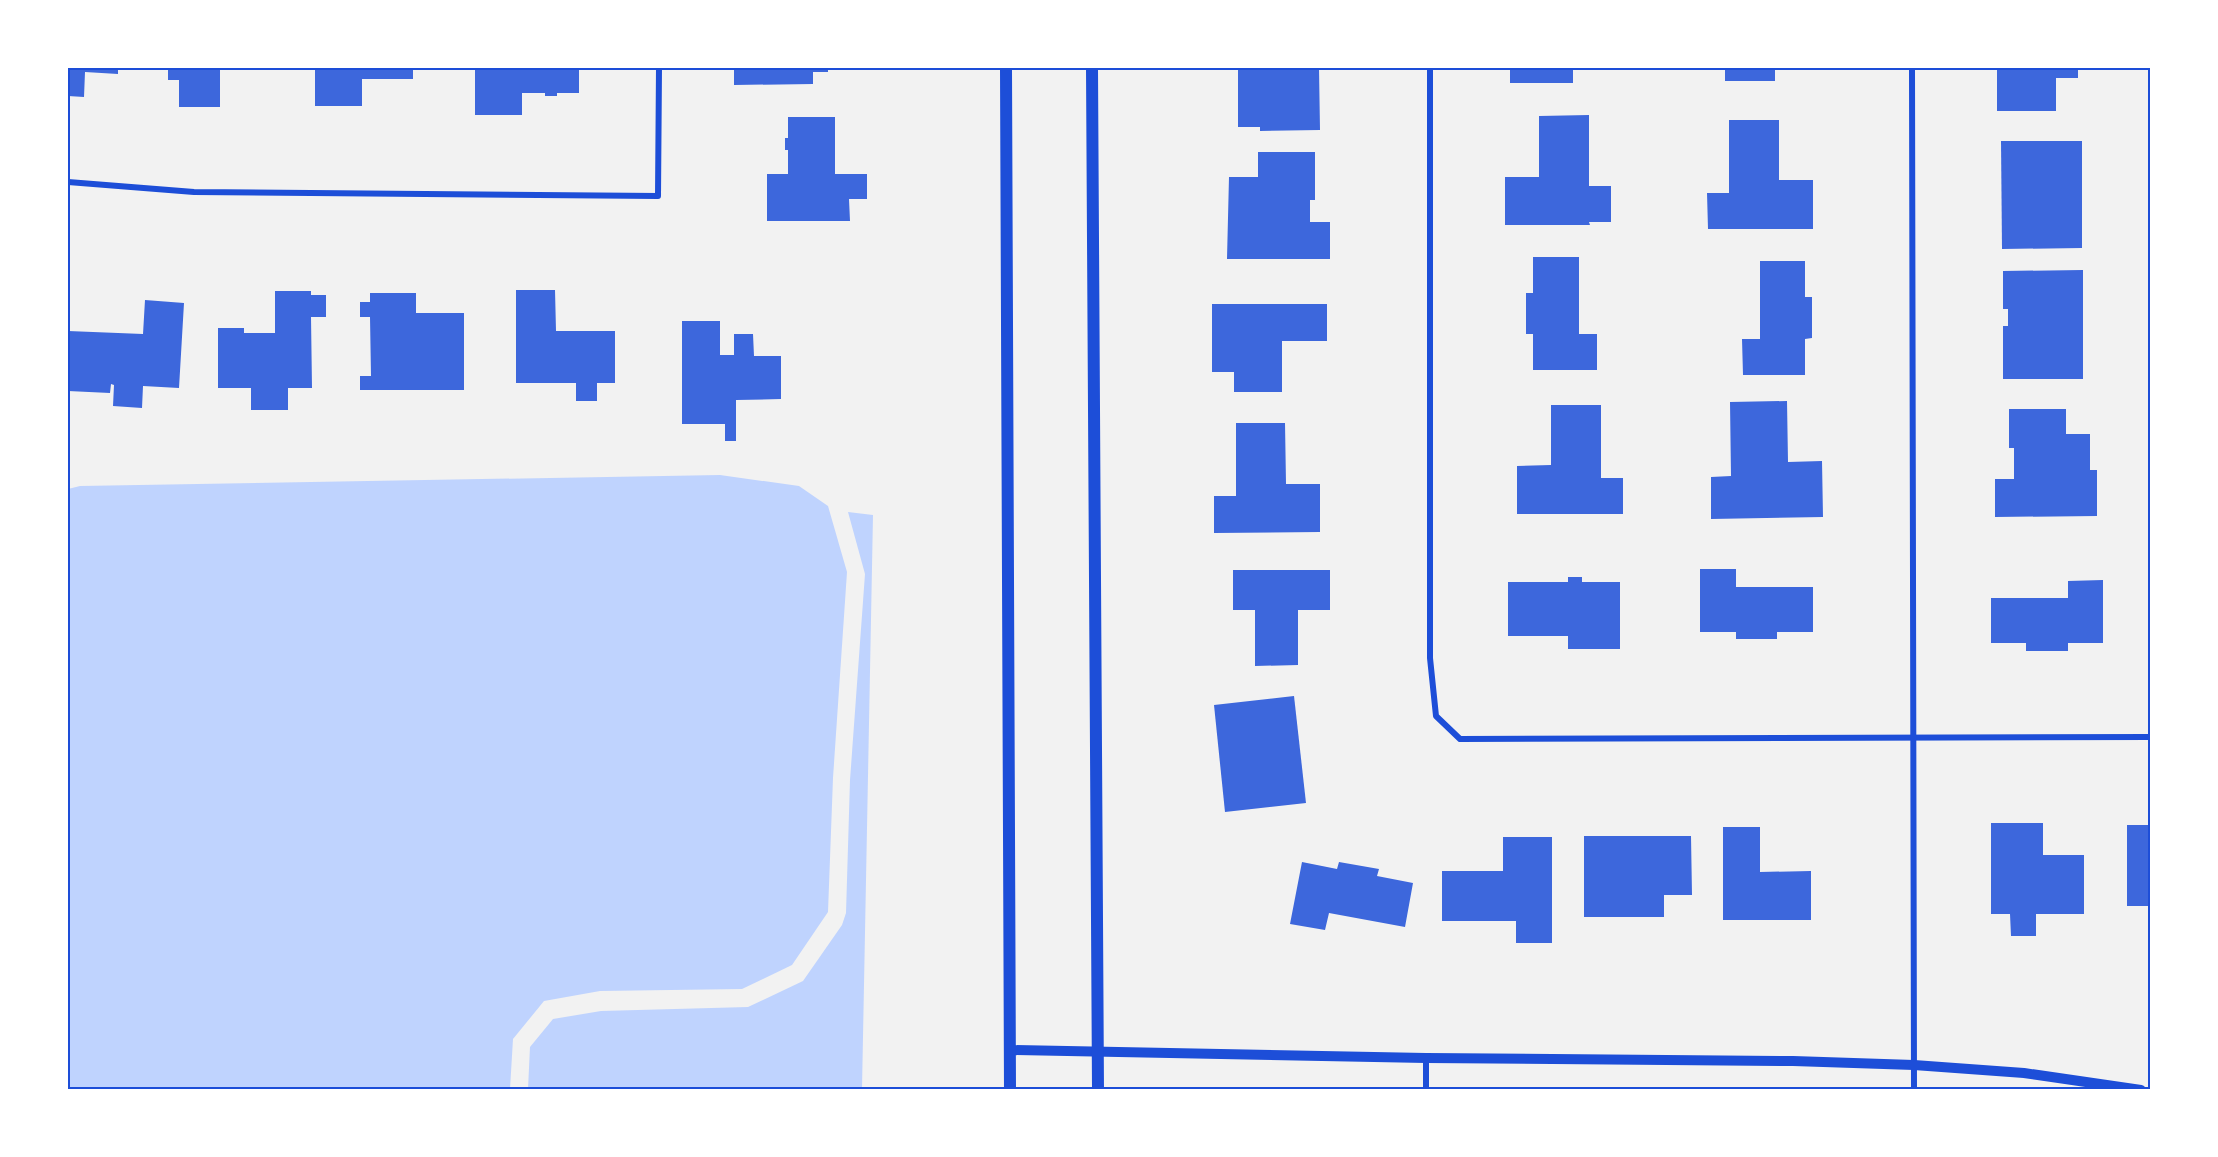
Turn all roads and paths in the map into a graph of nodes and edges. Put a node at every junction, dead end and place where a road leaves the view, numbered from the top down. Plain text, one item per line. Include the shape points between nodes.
1 (659, 68) edge
2 (1006, 68) edge
3 (1092, 68) edge
4 (1430, 68) edge
5 (1912, 68) edge
6 (68, 183) edge
7 (1915, 737) junction
8 (2151, 737) edge
9 (1010, 1050) junction
10 (1098, 1052) junction
11 (1426, 1058) junction
12 (1914, 1065) junction
13 (1010, 1089) edge
14 (1098, 1089) edge
15 (1426, 1089) edge
16 (1914, 1089) edge
17 (2141, 1089) edge

1 - 6 street via 658,196 194,192
2 - 9 main road
3 - 10 main road
4 - 7 street via 1430,658 1436,716 1460,739
5 - 7 street
7 - 8 street
7 - 12 street
9 - 10 street
9 - 13 main road
10 - 11 street
10 - 14 main road
11 - 12 street
11 - 15 street
12 - 16 street
12 - 17 street via 2024,1072

